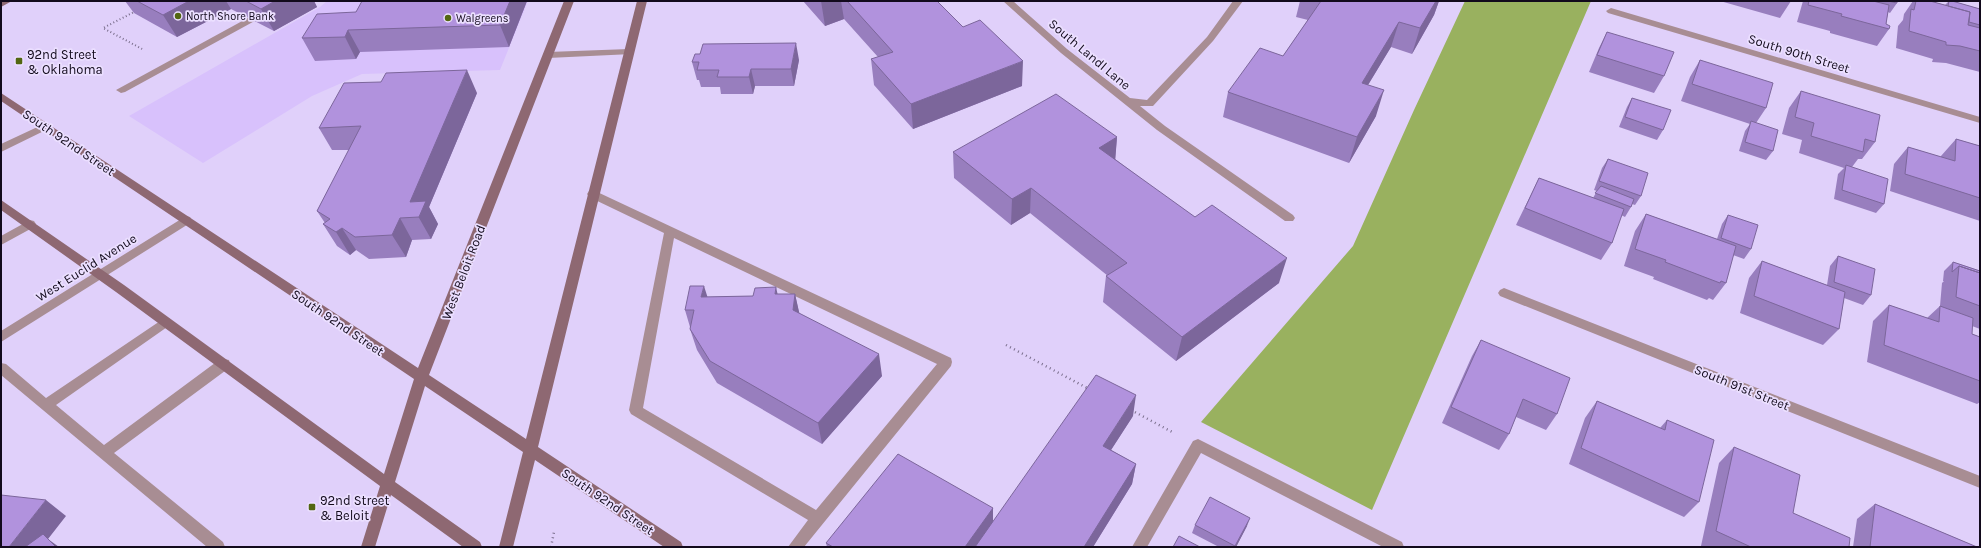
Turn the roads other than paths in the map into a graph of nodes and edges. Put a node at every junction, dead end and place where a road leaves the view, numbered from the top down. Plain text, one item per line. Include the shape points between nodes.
1 (7, 1) edge
2 (286, 1) edge
3 (569, 1) edge
4 (642, 1) edge
5 (1008, 1) edge
6 (1238, 1) edge
7 (1, 4) edge
8 (1611, 11) dead end
9 (629, 52) junction
10 (548, 55) junction
11 (121, 90) dead end
12 (1, 96) edge
13 (1127, 101) junction
14 (1980, 120) edge
15 (46, 126) junction
16 (1, 148) edge
17 (593, 194) junction
18 (1, 204) edge
19 (1289, 218) dead end
20 (186, 220) junction
21 (30, 224) junction
22 (670, 230) junction
23 (1, 241) edge
24 (102, 274) junction
25 (1504, 293) dead end
26 (166, 322) junction
27 (1, 337) edge
28 (224, 364) junction
29 (1, 368) edge
30 (421, 378) junction
31 (46, 405) junction
32 (530, 448) junction
33 (104, 453) junction
34 (1980, 482) edge
35 (388, 486) junction
36 (818, 519) junction
37 (218, 547) edge
38 (368, 547) edge
39 (474, 547) edge
40 (506, 547) edge
41 (676, 547) edge
42 (794, 547) edge
43 (1139, 547) edge
44 (1397, 547) edge

1 - 7 main road
2 - 11 street
3 - 10 main road, West Beloit Road
4 - 9 main road
5 - 13 street, South Landl Lane via 1064,51
6 - 13 street, South Landl Lane via 1210,39 1149,104
8 - 14 street, South 90th Street
9 - 10 street
9 - 17 main road
10 - 30 main road, West Beloit Road
12 - 15 main road, South 92nd Street
13 - 19 street
15 - 16 street
15 - 20 main road, South 92nd Street
17 - 22 street
17 - 32 main road
18 - 21 main road
20 - 24 street, West Euclid Avenue
20 - 30 main road, South 92nd Street
21 - 23 street
21 - 24 main road
22 - 36 street via 636,410
22 - 36 street via 946,362
24 - 26 main road
24 - 27 street, West Euclid Avenue
25 - 34 street, South 91st Street
26 - 28 main road
26 - 31 street
28 - 33 street
28 - 35 main road
29 - 31 street
30 - 32 main road, South 92nd Street
30 - 35 main road, West Beloit Road
31 - 33 street
32 - 40 main road
32 - 41 main road, South 92nd Street
33 - 37 street
35 - 38 main road, West Beloit Road
35 - 39 main road
36 - 42 street
43 - 44 street via 1198,445

